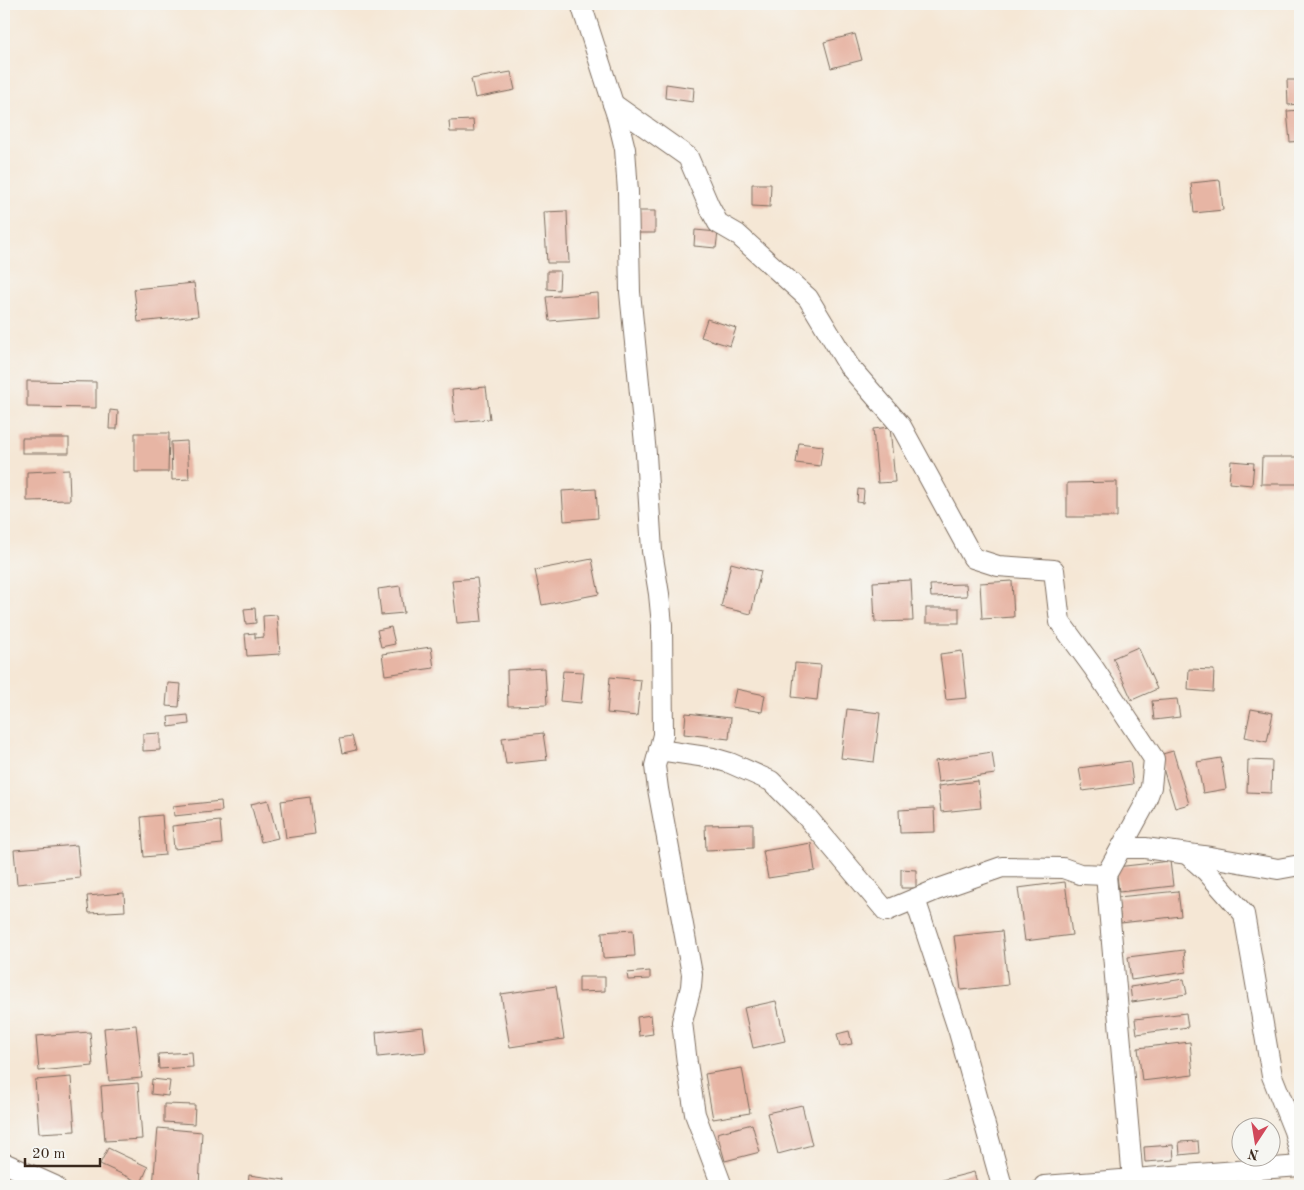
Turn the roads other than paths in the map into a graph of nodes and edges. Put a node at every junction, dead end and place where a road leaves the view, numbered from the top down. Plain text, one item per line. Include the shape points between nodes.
1 (581, 4) edge
2 (613, 104) junction
3 (659, 750) junction
4 (1121, 848) junction
5 (1186, 854) junction
6 (1300, 865) edge
7 (1106, 875) junction
8 (915, 899) junction
9 (1300, 1154) edge
10 (4, 1163) edge
11 (1300, 1166) edge
12 (1133, 1180) junction
13 (55, 1186) edge
14 (722, 1186) edge
15 (1002, 1186) edge
16 (1044, 1186) edge

1 - 2 street
2 - 3 street via 625,149 630,292 652,551 662,625 663,735
2 - 4 street via 688,157 718,223 737,234 808,298 849,366 902,426 973,558 998,566 1054,570 1060,622 1154,759 1151,787 1144,806
3 - 8 street via 712,758 771,781 808,817 886,911
3 - 14 street via 655,766 658,789 692,974 682,1022 695,1114
4 - 5 street
4 - 7 street
5 - 6 street via 1278,869
5 - 9 street via 1206,871 1244,914 1272,1076
7 - 8 street via 1080,874 1063,868 1002,867
7 - 12 street
8 - 15 street via 959,1032
10 - 13 street
11 - 12 street
12 - 16 street

